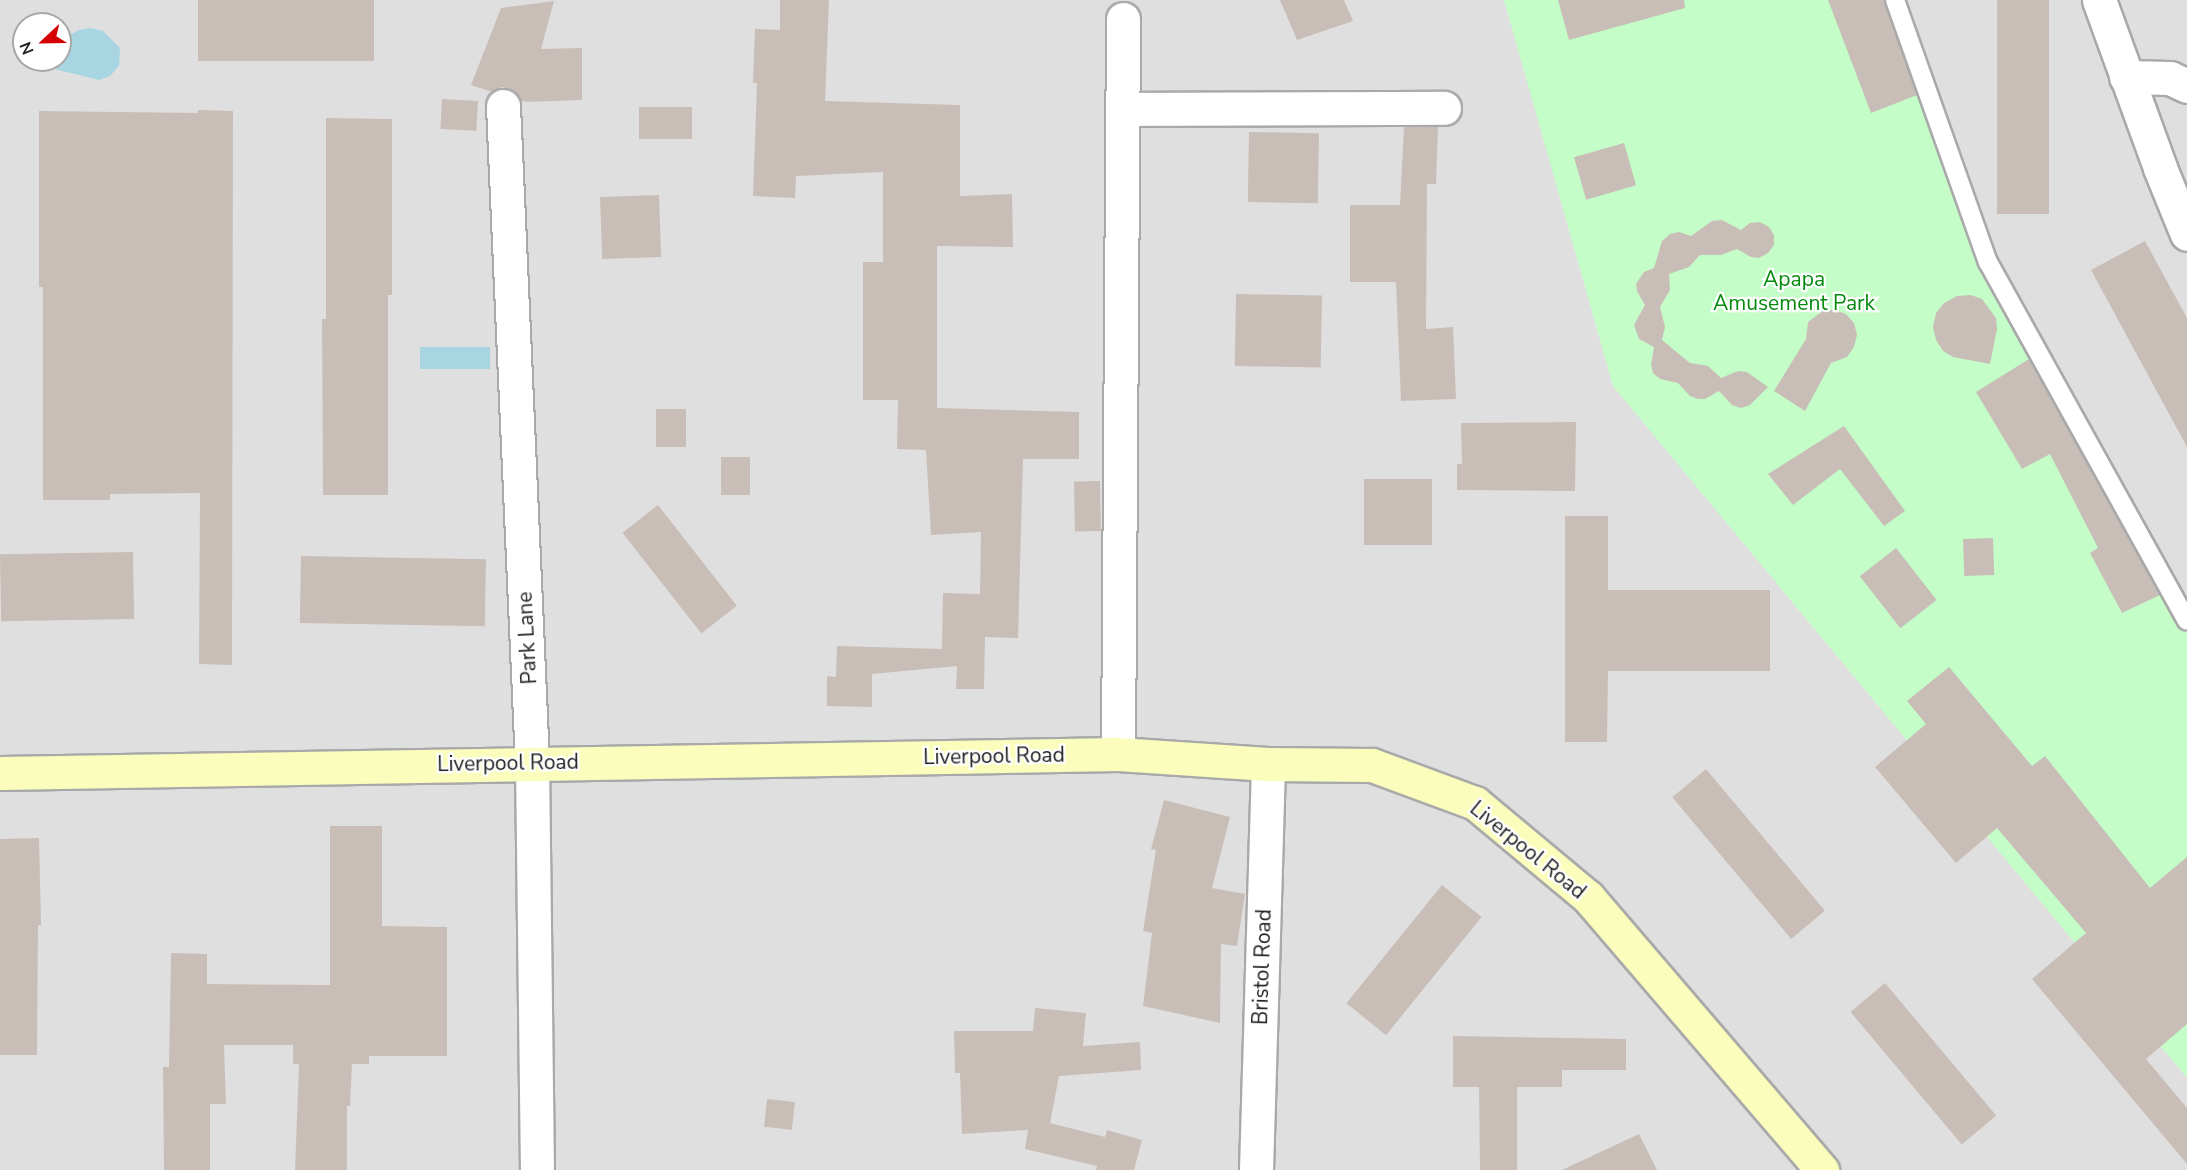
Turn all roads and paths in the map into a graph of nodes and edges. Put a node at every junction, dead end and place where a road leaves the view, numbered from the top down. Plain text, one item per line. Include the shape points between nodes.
1 (1895, 0) edge
2 (2099, 0) edge
3 (1123, 19) dead end
4 (2126, 77) junction
5 (2187, 86) edge
6 (503, 106) dead end
7 (1444, 108) dead end
8 (1124, 109) junction
9 (2184, 217) edge
10 (2187, 621) edge
11 (1118, 754) junction
12 (532, 762) junction
13 (1268, 764) junction
14 (0, 773) edge
15 (537, 1170) edge
16 (1256, 1170) edge
17 (1822, 1170) edge

1 - 10 lane via 1992,271
2 - 4 street
3 - 8 street
4 - 5 street via 2170,78
4 - 9 street
6 - 12 street, Park Lane
7 - 8 street
8 - 11 street
11 - 12 main road, Liverpool Road
11 - 13 main road, Liverpool Road
12 - 14 main road, Liverpool Road
12 - 15 street, Park Lane
13 - 16 street, Bristol Road
13 - 17 main road, Liverpool Road via 1372,765 1475,803 1588,897

